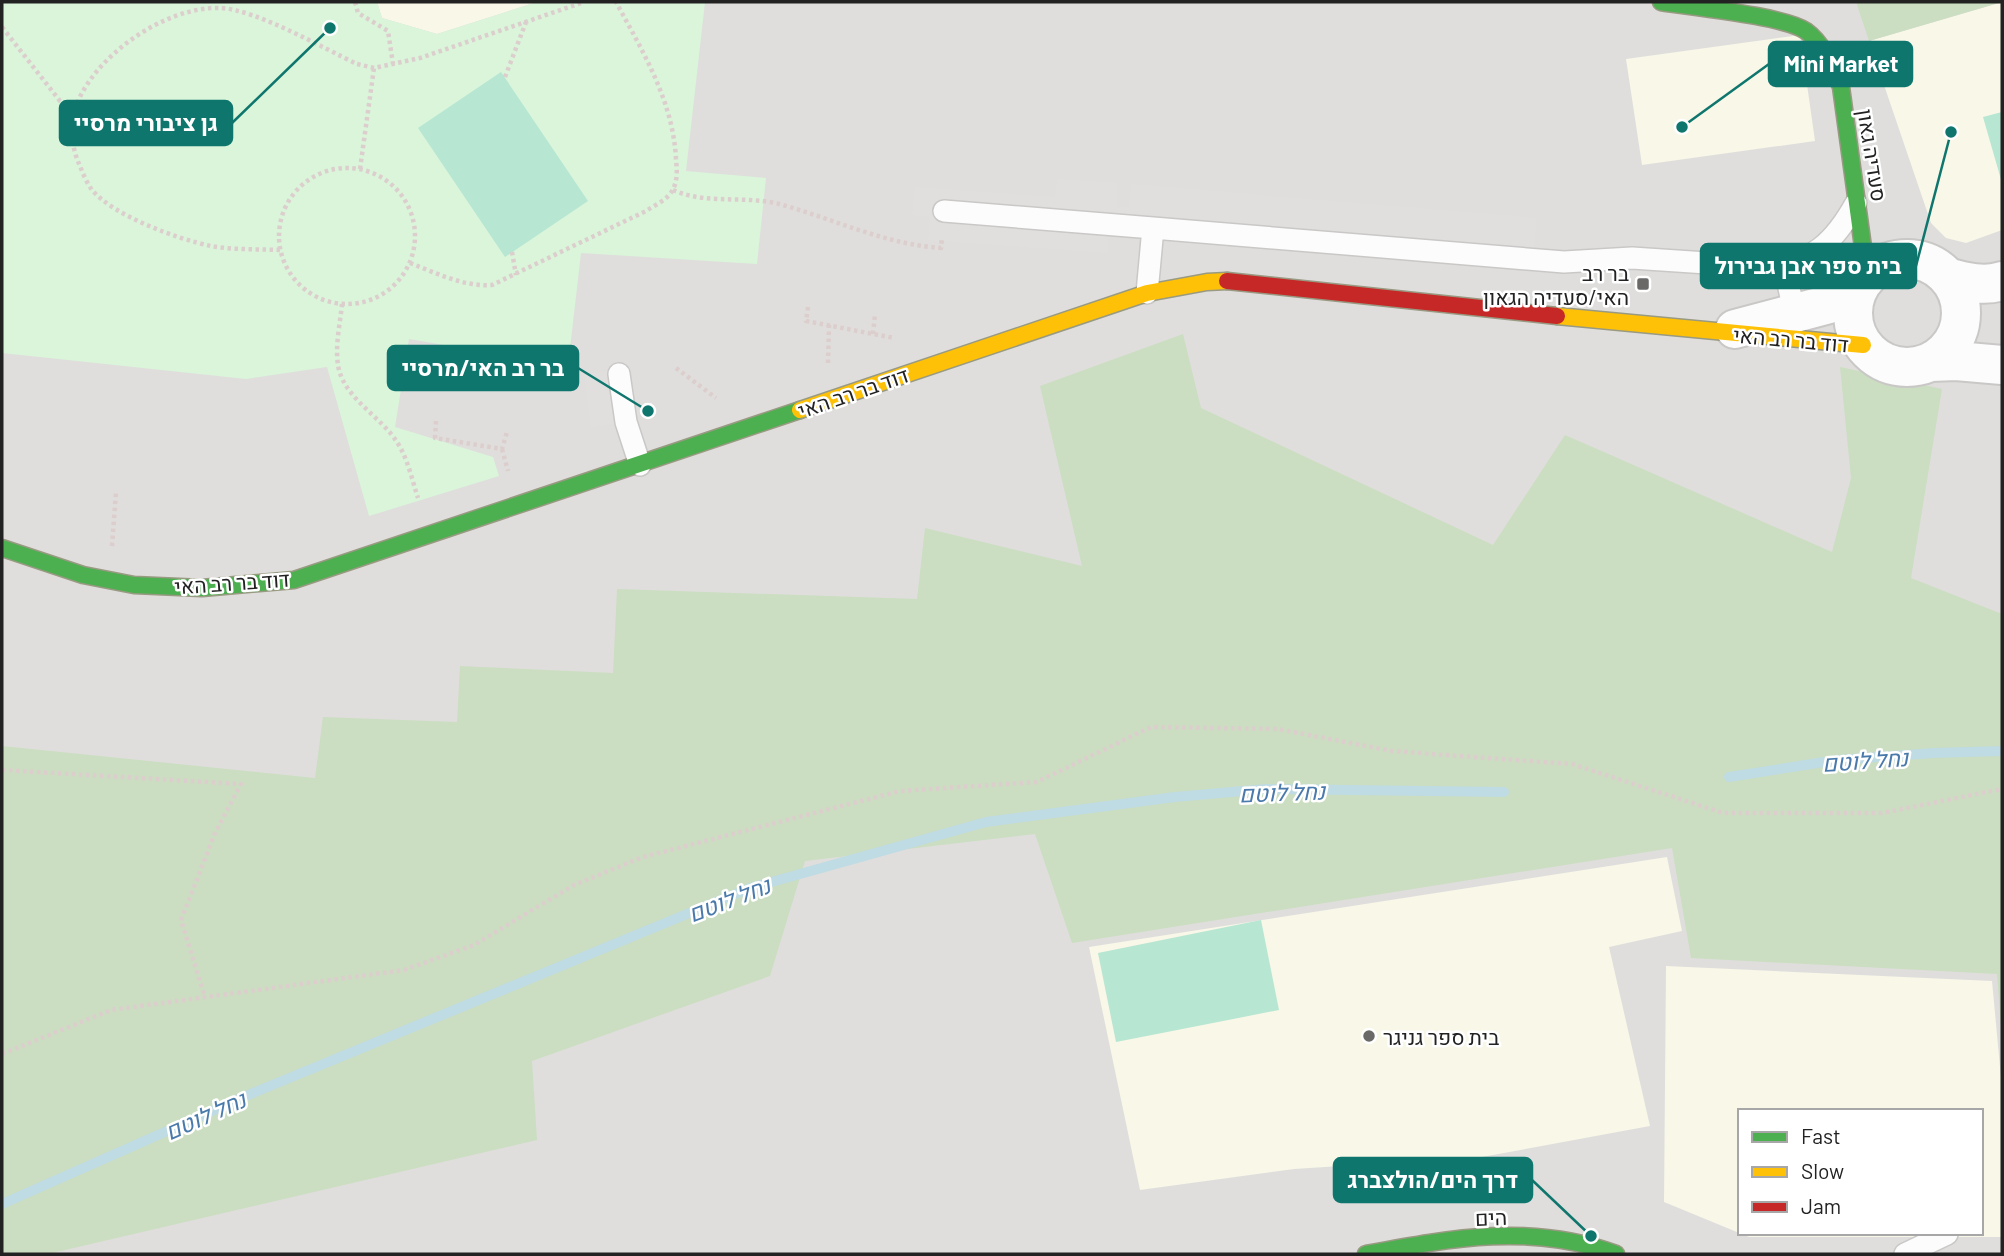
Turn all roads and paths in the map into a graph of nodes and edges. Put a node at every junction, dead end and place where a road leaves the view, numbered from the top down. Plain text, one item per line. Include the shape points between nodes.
1 (355, 2) edge
2 (584, 2) edge
3 (616, 2) edge
4 (1661, 2) edge
5 (222, 5) edge
6 (526, 22) junction
7 (2, 27) edge
8 (393, 64) junction
9 (374, 68) junction
10 (505, 77) dead end
11 (75, 108) junction
12 (360, 169) junction
13 (673, 190) junction
14 (1858, 198) junction
15 (944, 211) joint
16 (1153, 228) junction
17 (280, 250) junction
18 (512, 252) dead end
19 (410, 263) junction
20 (1784, 266) junction
21 (516, 275) junction
22 (1947, 277) junction
23 (2002, 281) edge
24 (1862, 282) junction
25 (1147, 293) junction
26 (342, 304) junction
27 (808, 307) dead end
28 (875, 314) dead end
29 (1795, 315) junction
30 (829, 326) junction
31 (1720, 332) junction
32 (873, 334) junction
33 (1863, 345) junction
34 (828, 352) dead end
35 (1931, 362) junction
36 (2002, 365) edge
37 (676, 368) dead end
38 (619, 374) dead end
39 (907, 374) junction
40 (436, 421) dead end
41 (507, 432) dead end
42 (730, 434) junction
43 (502, 449) junction
44 (639, 465) junction
45 (506, 467) dead end
46 (116, 492) dead end
47 (114, 514) dead end
48 (430, 536) junction
49 (2, 548) edge
50 (2, 769) edge
51 (2002, 789) edge
52 (205, 998) junction
53 (2, 1054) edge
54 (1945, 1235) edge
55 (1366, 1254) edge
56 (1616, 1254) edge
57 (1905, 1254) edge

1 - 8 path via 358,13 388,31
2 - 6 path
3 - 13 path via 667,104 676,155
4 - 14 street, סעדיה גאון via 1783,22 1806,32 1821,47 1841,87
5 - 9 path
5 - 11 path via 180,13 139,34 101,68
6 - 8 path
6 - 10 path
7 - 11 path via 60,101
8 - 9 path
9 - 12 path
11 - 17 path via 72,140 85,177 92,190 127,216 211,246
12 - 17 path via 324,171 295,190 281,216
12 - 19 path via 389,181 409,206 415,224
13 - 15 path via 689,197 778,204 913,246 941,248
13 - 21 path via 646,211
14 - 20 lane via 1829,241 1812,255
14 - 24 street, סעדיה גאון
15 - 16 lane
16 - 20 lane via 1564,262 1632,258 1736,267
16 - 25 lane
17 - 26 path via 301,286 324,300
18 - 21 path
19 - 21 path via 481,286
19 - 26 path via 389,290 360,303
20 - 29 lane
22 - 23 street via 1969,283
22 - 24 street via 1916,260 1898,260 1881,266
22 - 35 street via 1961,307 1960,323 1955,340
24 - 29 street, דוד בר רב האי via 1826,305
24 - 33 street via 1852,318
25 - 31 street, דוד בר רב האי via 1239,281
25 - 39 street, דוד בר רב האי
26 - 48 path via 340,372 349,390 397,441
27 - 30 path via 806,321
28 - 32 path
29 - 31 street, דוד בר רב האי
30 - 32 path
30 - 34 path
31 - 33 street, דוד בר רב האי
32 - 39 path via 896,339
33 - 35 street via 1886,363 1916,367
35 - 36 street
37 - 42 path via 719,400
38 - 44 lane
39 - 42 street, דוד בר רב האי
40 - 43 path via 435,438
41 - 43 path
42 - 44 street, דוד בר רב האי
43 - 45 path
44 - 48 street, דוד בר רב האי
46 - 47 path
48 - 49 street, דוד בר רב האי via 294,580 197,588 110,581
50 - 52 path via 241,784 215,833 181,920
51 - 52 path via 1882,813 1723,813 1572,764 1392,751 1278,729 1151,727 1037,782 900,791 657,853 574,885 474,945 404,970
52 - 53 path via 110,1010
54 - 57 lane
55 - 56 street, הים via 1483,1237 1542,1237 1574,1240

